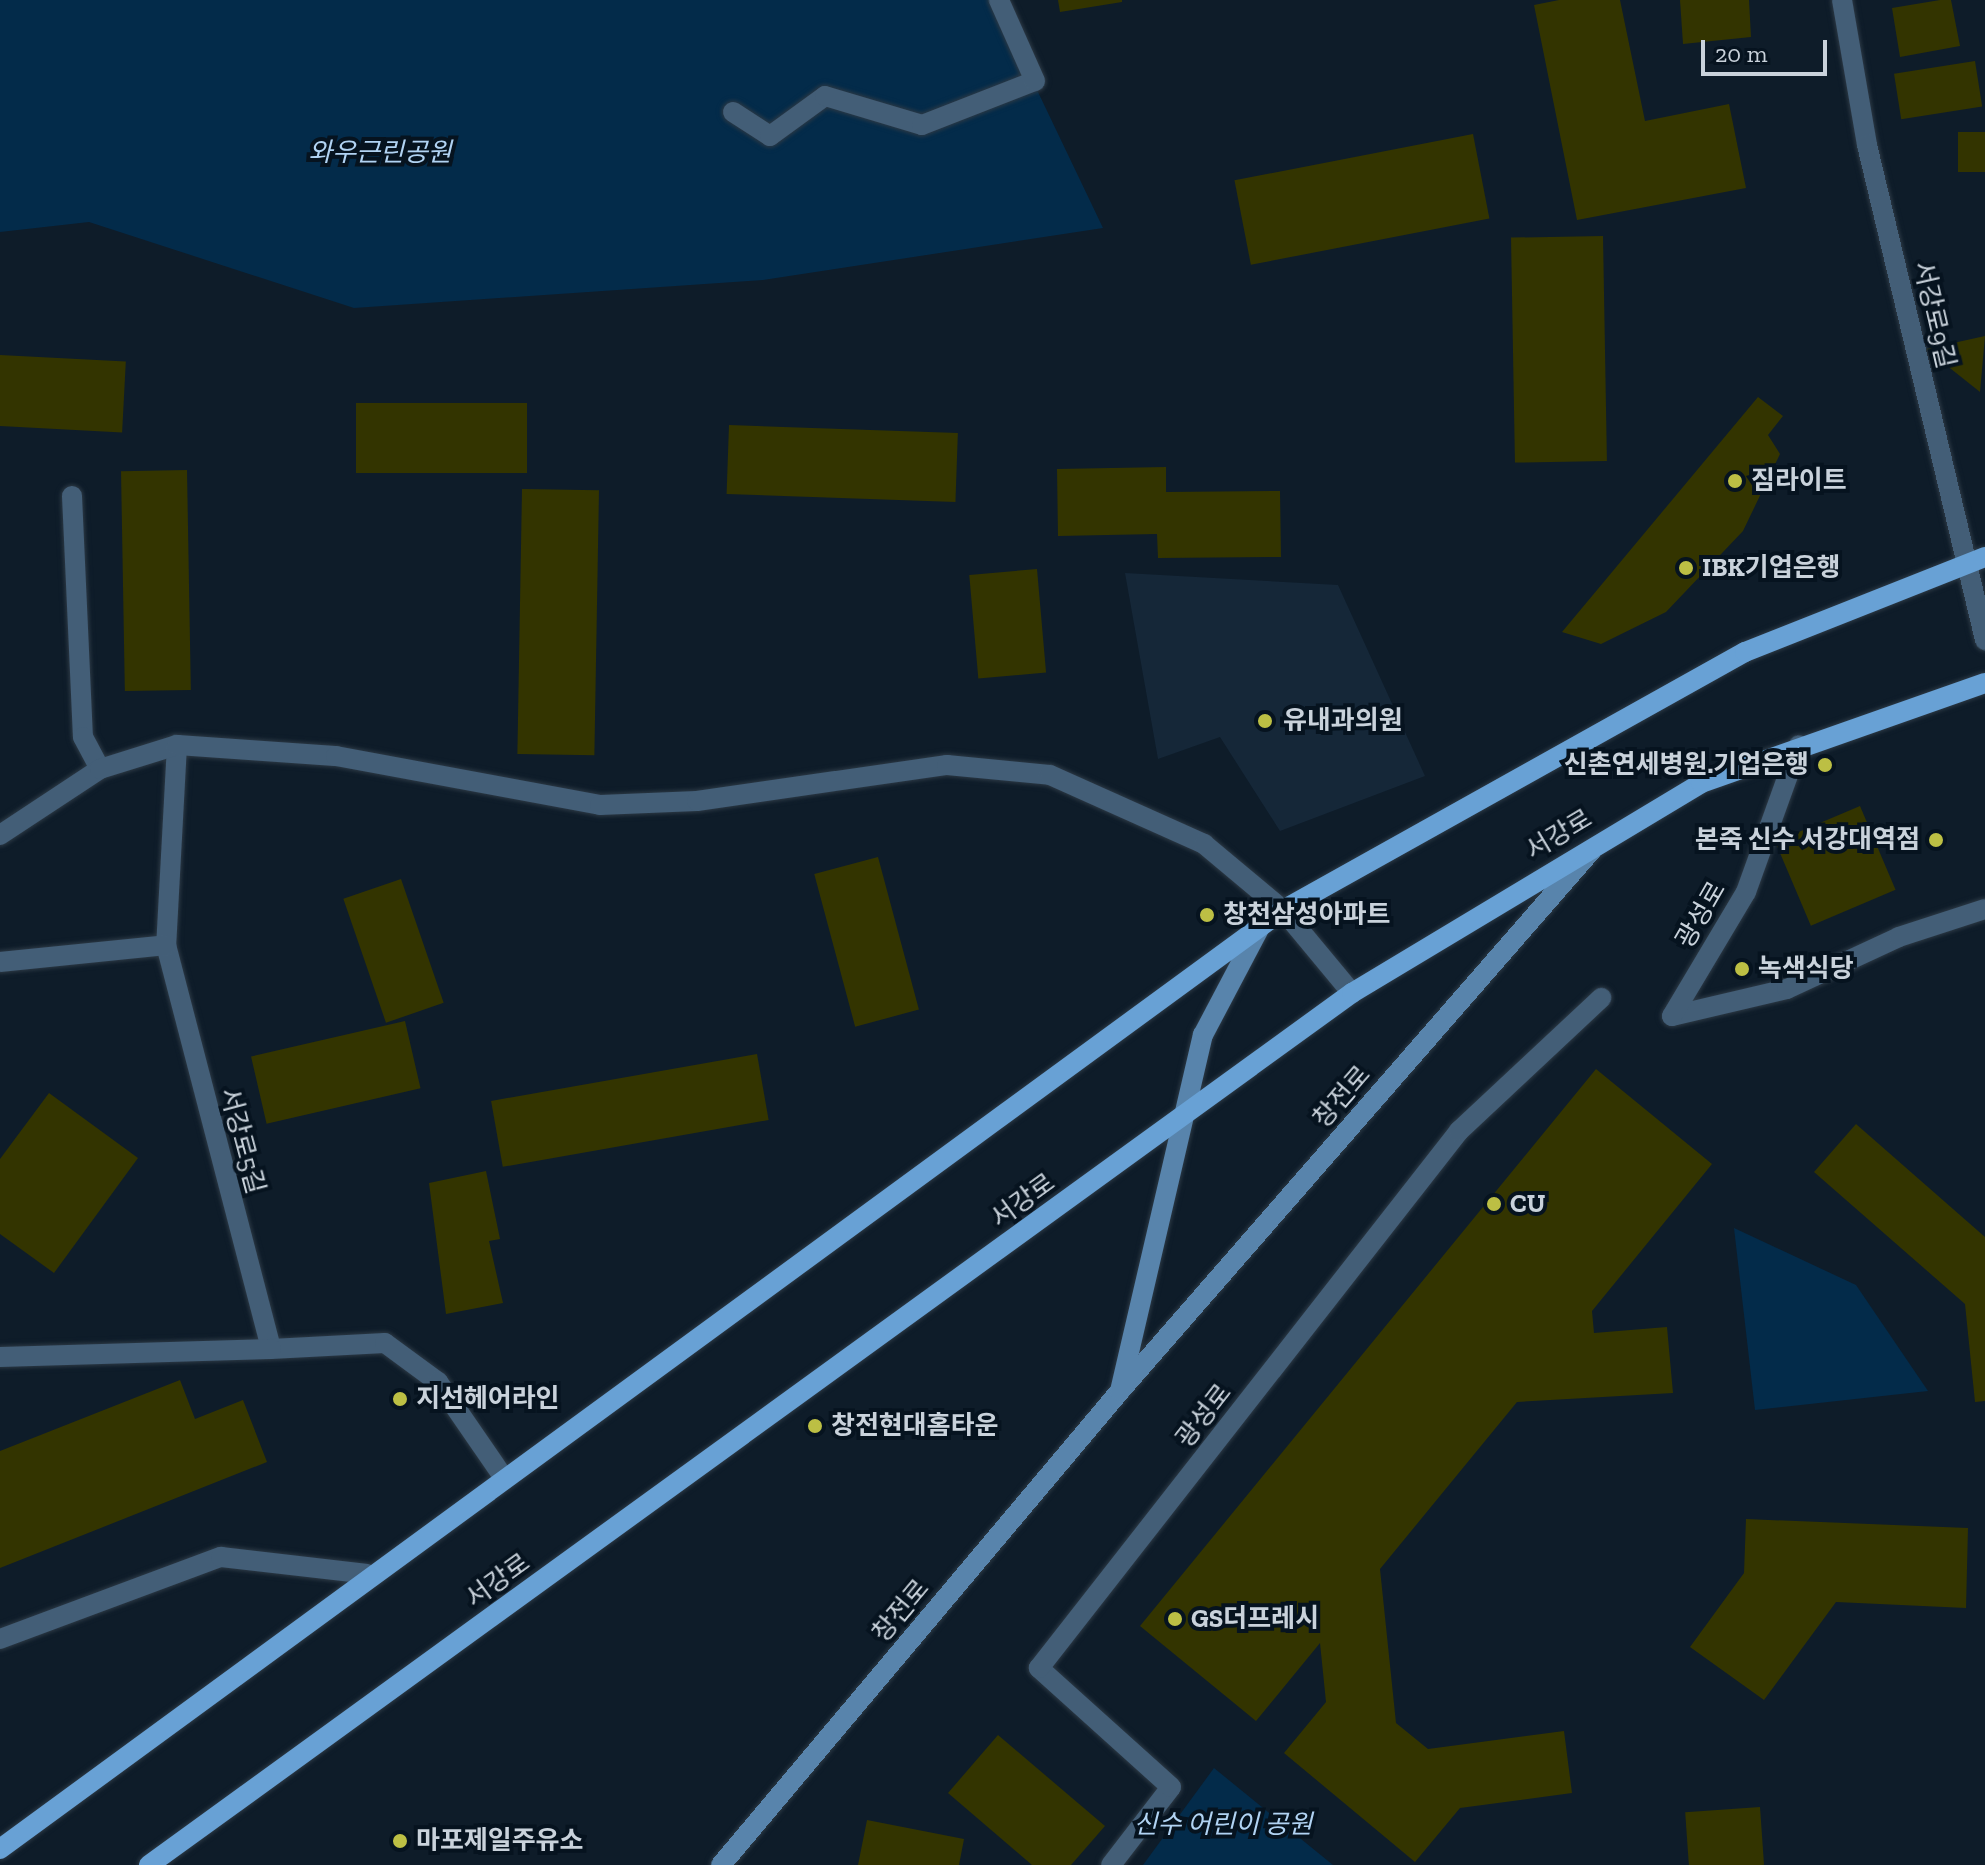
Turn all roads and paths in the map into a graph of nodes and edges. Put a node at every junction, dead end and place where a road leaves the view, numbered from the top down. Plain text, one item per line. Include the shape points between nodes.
1 (999, 0) edge
2 (1842, 0) edge
3 (733, 112) dead end
4 (72, 496) dead end
5 (1976, 559) edge
6 (1985, 640) edge
7 (1985, 683) edge
8 (177, 745) junction
9 (1799, 745) junction
10 (100, 769) junction
11 (0, 835) edge
12 (1603, 838) junction
13 (1985, 909) edge
14 (1283, 910) junction
15 (1259, 929) junction
16 (166, 945) junction
17 (0, 962) edge
18 (1352, 993) junction
19 (1601, 998) dead end
20 (1186, 1115) junction
21 (271, 1349) junction
22 (0, 1357) edge
23 (1120, 1391) junction
24 (502, 1475) junction
25 (367, 1574) junction
26 (0, 1639) edge
27 (0, 1849) edge
28 (149, 1865) edge
29 (721, 1865) edge
30 (1111, 1865) edge

1 - 3 street via 1035,81 922,125 825,96 770,136
2 - 5 street, 서강로9길 via 1867,145
4 - 10 street via 83,737
5 - 6 street, 서강로9길
5 - 14 main road via 1745,652
7 - 9 main road, 서강로
8 - 10 street
8 - 14 street via 336,756 600,805 697,801 947,765 1050,775 1204,844
8 - 16 street, 서강로5길
9 - 12 main road, 서강로 via 1701,783
9 - 13 street, 광성로 via 1746,892 1672,1016 1787,989 1899,937
10 - 11 street
12 - 18 main road, 서강로
12 - 23 main road, 창전로
14 - 15 main road
14 - 18 street
15 - 20 main road, 창전로 via 1203,1035
15 - 24 main road
16 - 17 street
16 - 21 street, 서강로5길
18 - 20 main road, 서강로
19 - 30 street, 광성로 via 1459,1131 1039,1668 1171,1787
20 - 23 main road, 창전로
20 - 28 main road, 서강로
21 - 22 street
21 - 24 street via 385,1343 438,1382
23 - 29 main road, 창전로
24 - 25 main road
25 - 26 street via 221,1557
25 - 27 main road

